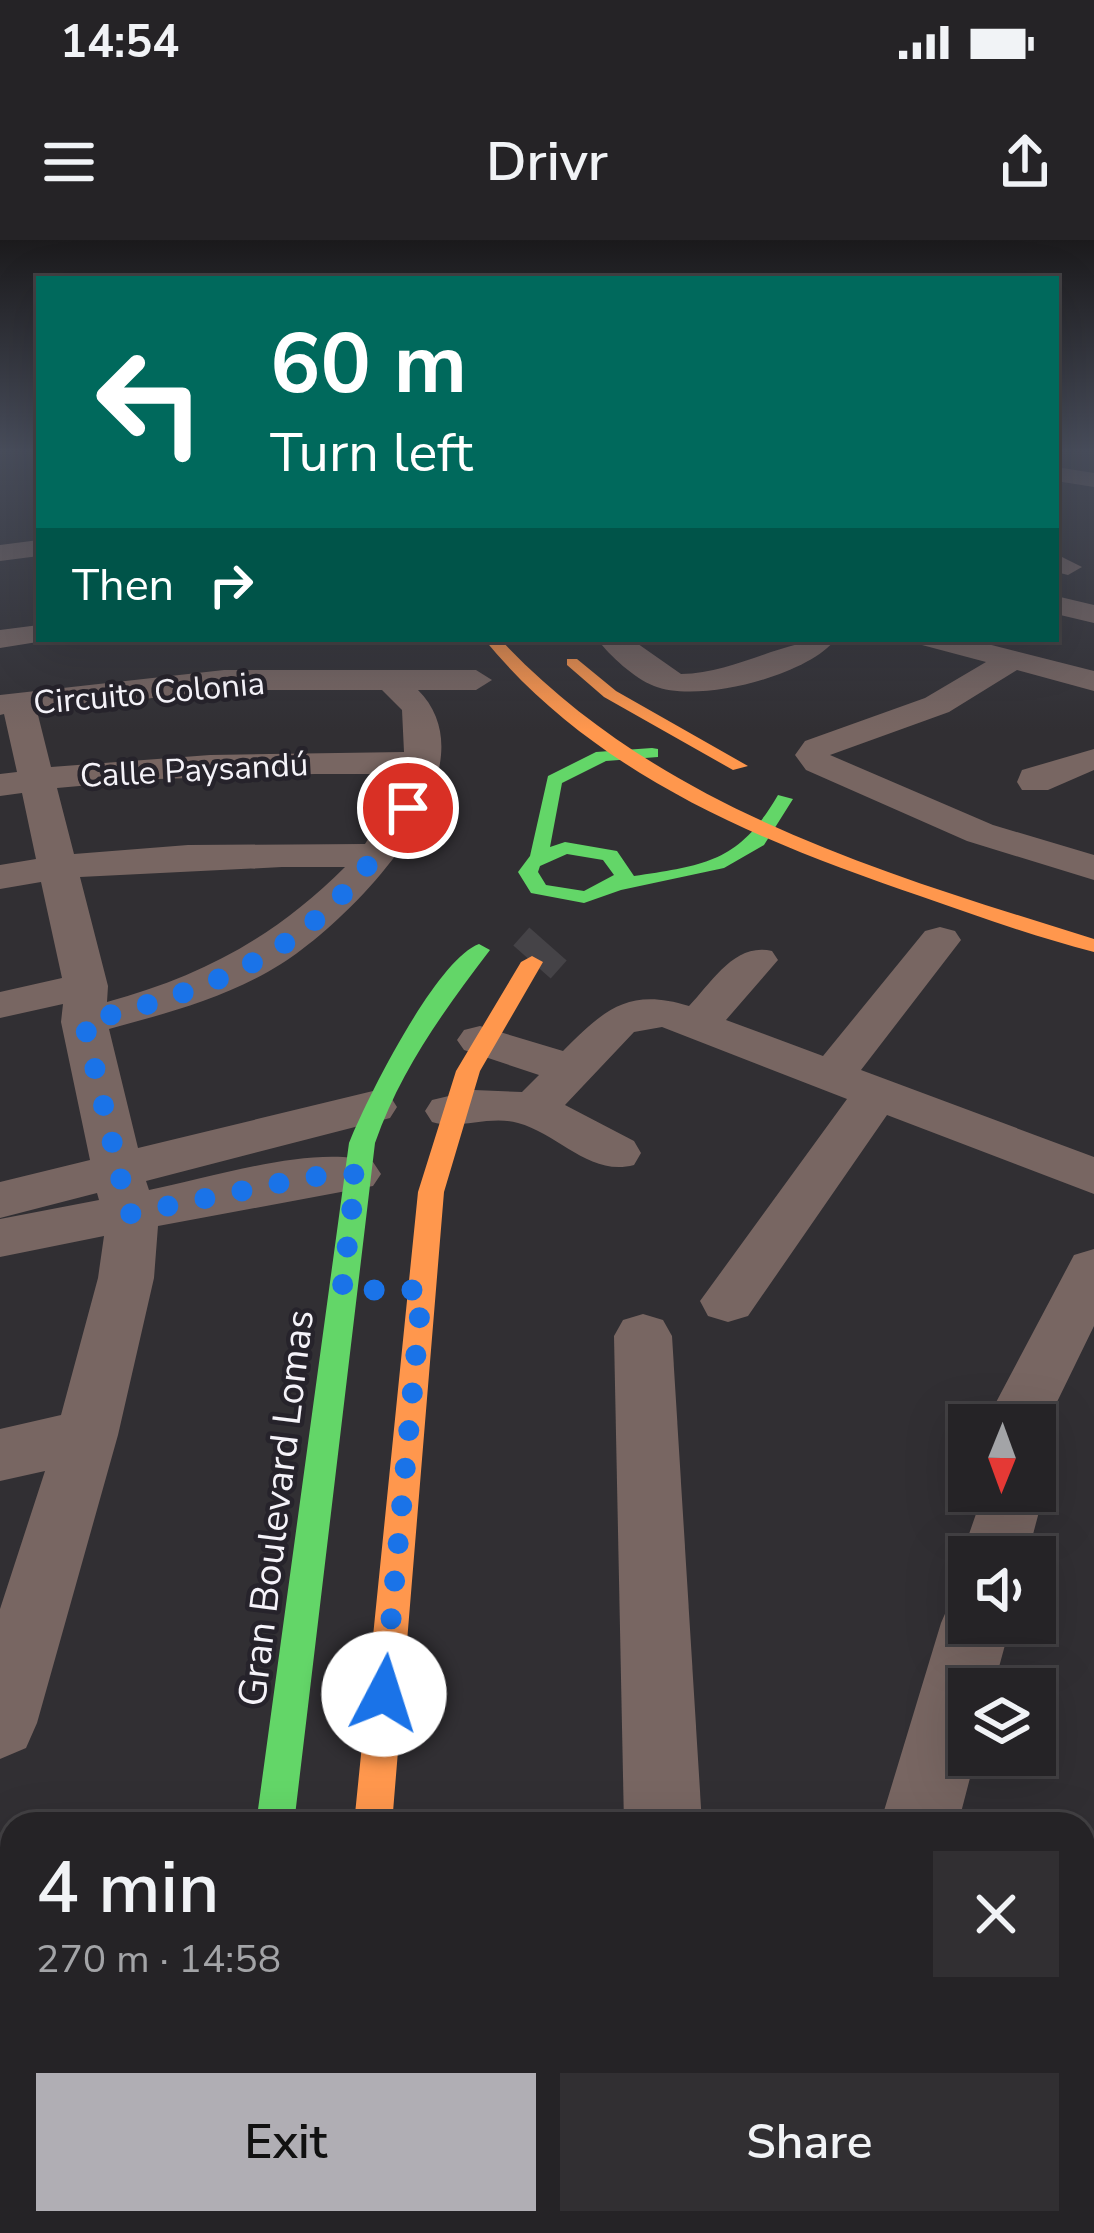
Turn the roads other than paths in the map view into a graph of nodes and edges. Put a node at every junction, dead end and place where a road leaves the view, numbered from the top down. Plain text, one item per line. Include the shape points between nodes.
1 (36, 548) edge
2 (0, 553) edge
3 (1059, 606) edge
4 (1094, 614) edge
5 (36, 634) edge
6 (0, 639) edge
7 (495, 642) edge
8 (552, 642) edge
9 (616, 642) edge
10 (944, 642) edge
11 (806, 643) edge
12 (1012, 660) junction
13 (391, 680) junction
14 (476, 680) dead end
15 (1094, 681) edge
16 (543, 695) junction
17 (9, 703) edge
18 (704, 749) junction
19 (622, 755) junction
20 (551, 759) junction
21 (1094, 759) edge
22 (421, 763) junction
23 (19, 782) edge
24 (1086, 801) dead end
25 (774, 831) junction
26 (378, 856) junction
27 (724, 862) junction
28 (57, 866) junction
29 (863, 867) junction
30 (1094, 868) edge
31 (0, 877) edge
32 (529, 877) junction
33 (608, 890) junction
34 (568, 920) tunnel mouth
35 (940, 940) dead end
36 (1094, 946) edge
37 (479, 950) dead end
38 (758, 960) dead end
39 (532, 962) tunnel mouth
40 (435, 1002) junction
41 (85, 1004) junction
42 (0, 1005) edge
43 (696, 1025) junction
44 (486, 1028) junction
45 (571, 1067) junction
46 (854, 1085) junction
47 (373, 1107) junction
48 (534, 1108) junction
49 (449, 1111) junction
50 (616, 1153) dead end
51 (1092, 1171) edge
52 (356, 1174) junction
53 (124, 1193) junction
54 (0, 1200) edge
55 (0, 1238) edge
56 (1094, 1269) edge
57 (728, 1300) dead end
58 (644, 1336) dead end
59 (1026, 1404) edge
60 (86, 1435) junction
61 (0, 1454) edge
62 (970, 1644) edge
63 (0, 1723) edge
64 (277, 1812) edge
65 (374, 1812) edge
66 (663, 1812) edge
67 (922, 1812) edge

1 - 2 street
3 - 4 street
5 - 6 street
7 - 16 main road
8 - 18 main road via 610,694
9 - 11 street via 667,681 686,685
10 - 12 street
12 - 15 street
12 - 30 street via 937,705 812,755 980,833
13 - 14 street, Circuito Colonia
13 - 17 street, Circuito Colonia via 178,682
13 - 22 street via 418,708
16 - 19 main road
16 - 20 main road
17 - 23 street, Circuito Colonia
18 - 19 main road
18 - 25 main road via 796,794
19 - 20 main road
19 - 25 main road
20 - 32 main road
21 - 24 street via 1035,778 1040,787
22 - 23 street, Calle Paysandú via 196,763
22 - 26 street via 408,808
23 - 28 street, Circuito Colonia
25 - 27 main road
25 - 29 main road
26 - 28 street via 184,853
26 - 41 street via 317,922 262,962 166,1001
27 - 29 main road
27 - 33 main road
28 - 31 street
28 - 41 street, Circuito Colonia
29 - 36 main road
32 - 33 main road via 550,894
32 - 33 main road via 566,848 596,849 624,868
33 - 34 main road
35 - 46 street
37 - 40 main road, Gran Boulevard Lomas
38 - 43 street
39 - 44 main road
40 - 44 main road
40 - 47 main road, Gran Boulevard Lomas
41 - 42 street
41 - 53 street, Circuito Colonia
43 - 45 street via 637,1013
43 - 46 street
44 - 45 street via 515,1055
44 - 49 main road
45 - 48 street
46 - 51 street
46 - 57 street
47 - 52 main road, Gran Boulevard Lomas
47 - 53 street
48 - 49 street via 486,1103
48 - 50 street
49 - 65 main road via 412,1290
52 - 53 street
52 - 64 main road, Gran Boulevard Lomas via 352,1290
53 - 54 street
53 - 55 street
53 - 60 street, Circuito Colonia via 132,1231 126,1278
56 - 59 street
58 - 66 street
60 - 61 street
60 - 63 street, Circuito Colonia
62 - 67 street

